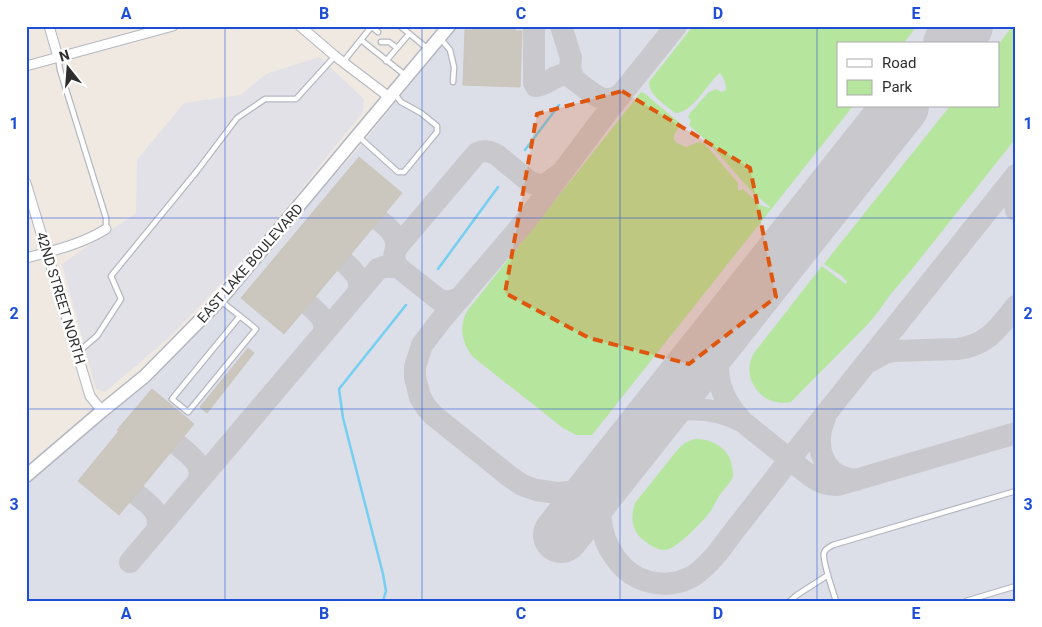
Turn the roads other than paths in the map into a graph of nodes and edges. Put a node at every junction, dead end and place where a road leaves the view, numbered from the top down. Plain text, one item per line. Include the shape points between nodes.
1 (49, 26) edge
2 (173, 26) edge
3 (300, 26) edge
4 (400, 26) edge
5 (449, 26) edge
6 (375, 30) edge
7 (409, 34) junction
8 (440, 37) junction
9 (361, 40) junction
10 (389, 42) junction
11 (397, 48) junction
12 (429, 49) junction
13 (335, 56) junction
14 (58, 57) junction
15 (386, 61) junction
16 (344, 62) junction
17 (26, 66) edge
18 (406, 77) junction
19 (454, 82) dead end
20 (391, 95) junction
21 (358, 136) junction
22 (26, 183) edge
23 (106, 229) joint
24 (47, 252) junction
25 (26, 258) edge
26 (220, 300) junction
27 (240, 316) junction
28 (78, 353) junction
29 (102, 411) junction
30 (26, 476) edge
31 (1016, 491) edge
32 (828, 575) junction
33 (1016, 586) edge
34 (790, 601) edge
35 (836, 601) edge
36 (966, 601) edge

1 - 14 street
2 - 14 street
3 - 13 street
4 - 7 lane
5 - 8 street, EAST LAKE BOULEVARD
6 - 9 lane
7 - 11 lane
7 - 12 lane
8 - 12 street, EAST LAKE BOULEVARD
8 - 19 lane via 450,50
9 - 15 lane
9 - 16 lane
10 - 10 lane via 384,38
10 - 11 lane
11 - 15 lane
12 - 18 street, EAST LAKE BOULEVARD
13 - 16 street
13 - 28 lane via 296,99 265,99 237,118 111,276 121,299 97,336
14 - 17 street
14 - 23 lane via 106,218
15 - 18 lane
16 - 20 street
18 - 20 street, EAST LAKE BOULEVARD
20 - 21 street, EAST LAKE BOULEVARD
20 - 21 lane via 421,113 436,126 437,132 404,172 398,172
21 - 26 street, EAST LAKE BOULEVARD
22 - 24 street, 42ND STREET NORTH
23 - 24 street via 96,236
24 - 25 street
24 - 28 street, 42ND STREET NORTH
26 - 27 lane
26 - 29 street, EAST LAKE BOULEVARD via 145,376
27 - 27 lane via 256,329 188,412 172,399
28 - 29 street, 42ND STREET NORTH via 90,396
29 - 30 street, EAST LAKE BOULEVARD
31 - 32 lane via 832,545 823,555
32 - 34 lane
32 - 35 lane
33 - 36 lane

